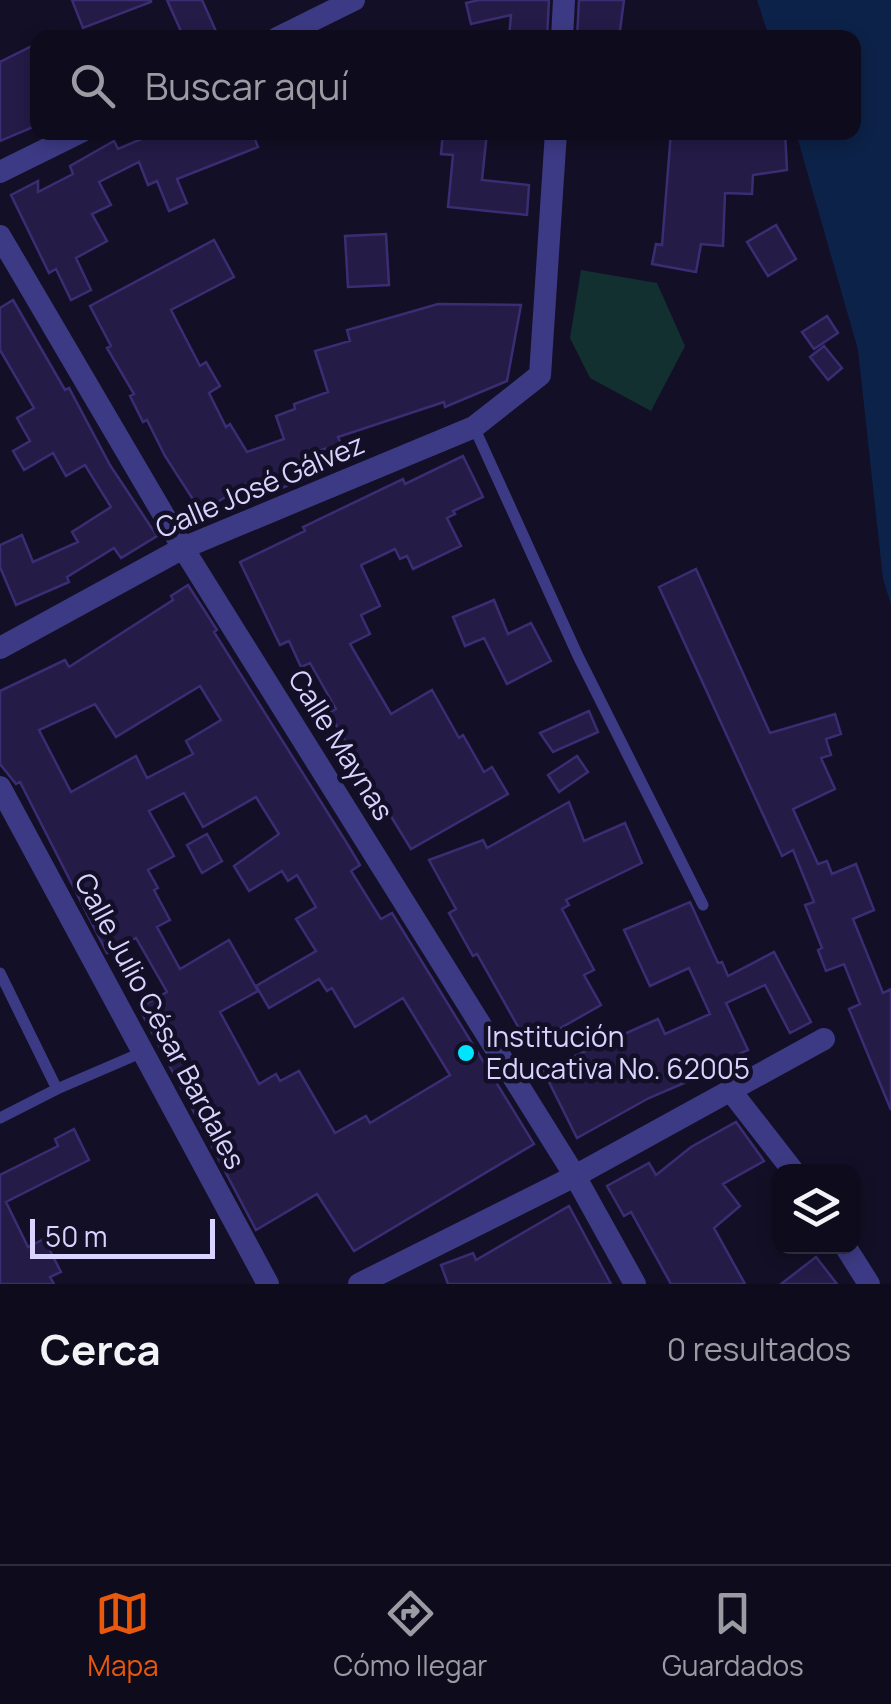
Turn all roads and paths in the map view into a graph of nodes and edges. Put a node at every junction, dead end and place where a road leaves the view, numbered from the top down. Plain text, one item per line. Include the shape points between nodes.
1 (354, 0) edge
2 (564, 0) edge
3 (293, 30) edge
4 (562, 30) edge
5 (66, 140) edge
6 (555, 140) edge
7 (0, 172) edge
8 (0, 236) edge
9 (474, 428) junction
10 (184, 548) junction
11 (0, 648) edge
12 (0, 787) edge
13 (703, 904) dead end
14 (0, 973) edge
15 (824, 1039) dead end
16 (142, 1052) junction
17 (57, 1089) junction
18 (730, 1090) junction
19 (0, 1118) edge
20 (788, 1164) edge
21 (575, 1176) junction
22 (850, 1254) edge
23 (268, 1284) edge
24 (359, 1284) edge
25 (635, 1284) edge
26 (869, 1284) edge

1 - 3 street
2 - 4 street
5 - 7 street
6 - 9 street, Calle José Gálvez via 540,375
8 - 10 street, Calle Maynas
9 - 10 street, Calle José Gálvez
9 - 13 lane via 578,656
10 - 11 street, Calle José Gálvez
10 - 21 street, Calle Maynas
12 - 16 street, Calle Julio César Bardales
14 - 17 lane
15 - 18 street
16 - 17 lane
16 - 23 street, Calle Julio César Bardales
17 - 19 lane
18 - 20 street
18 - 21 street
21 - 24 street
21 - 25 street, Calle Maynas
22 - 26 street

